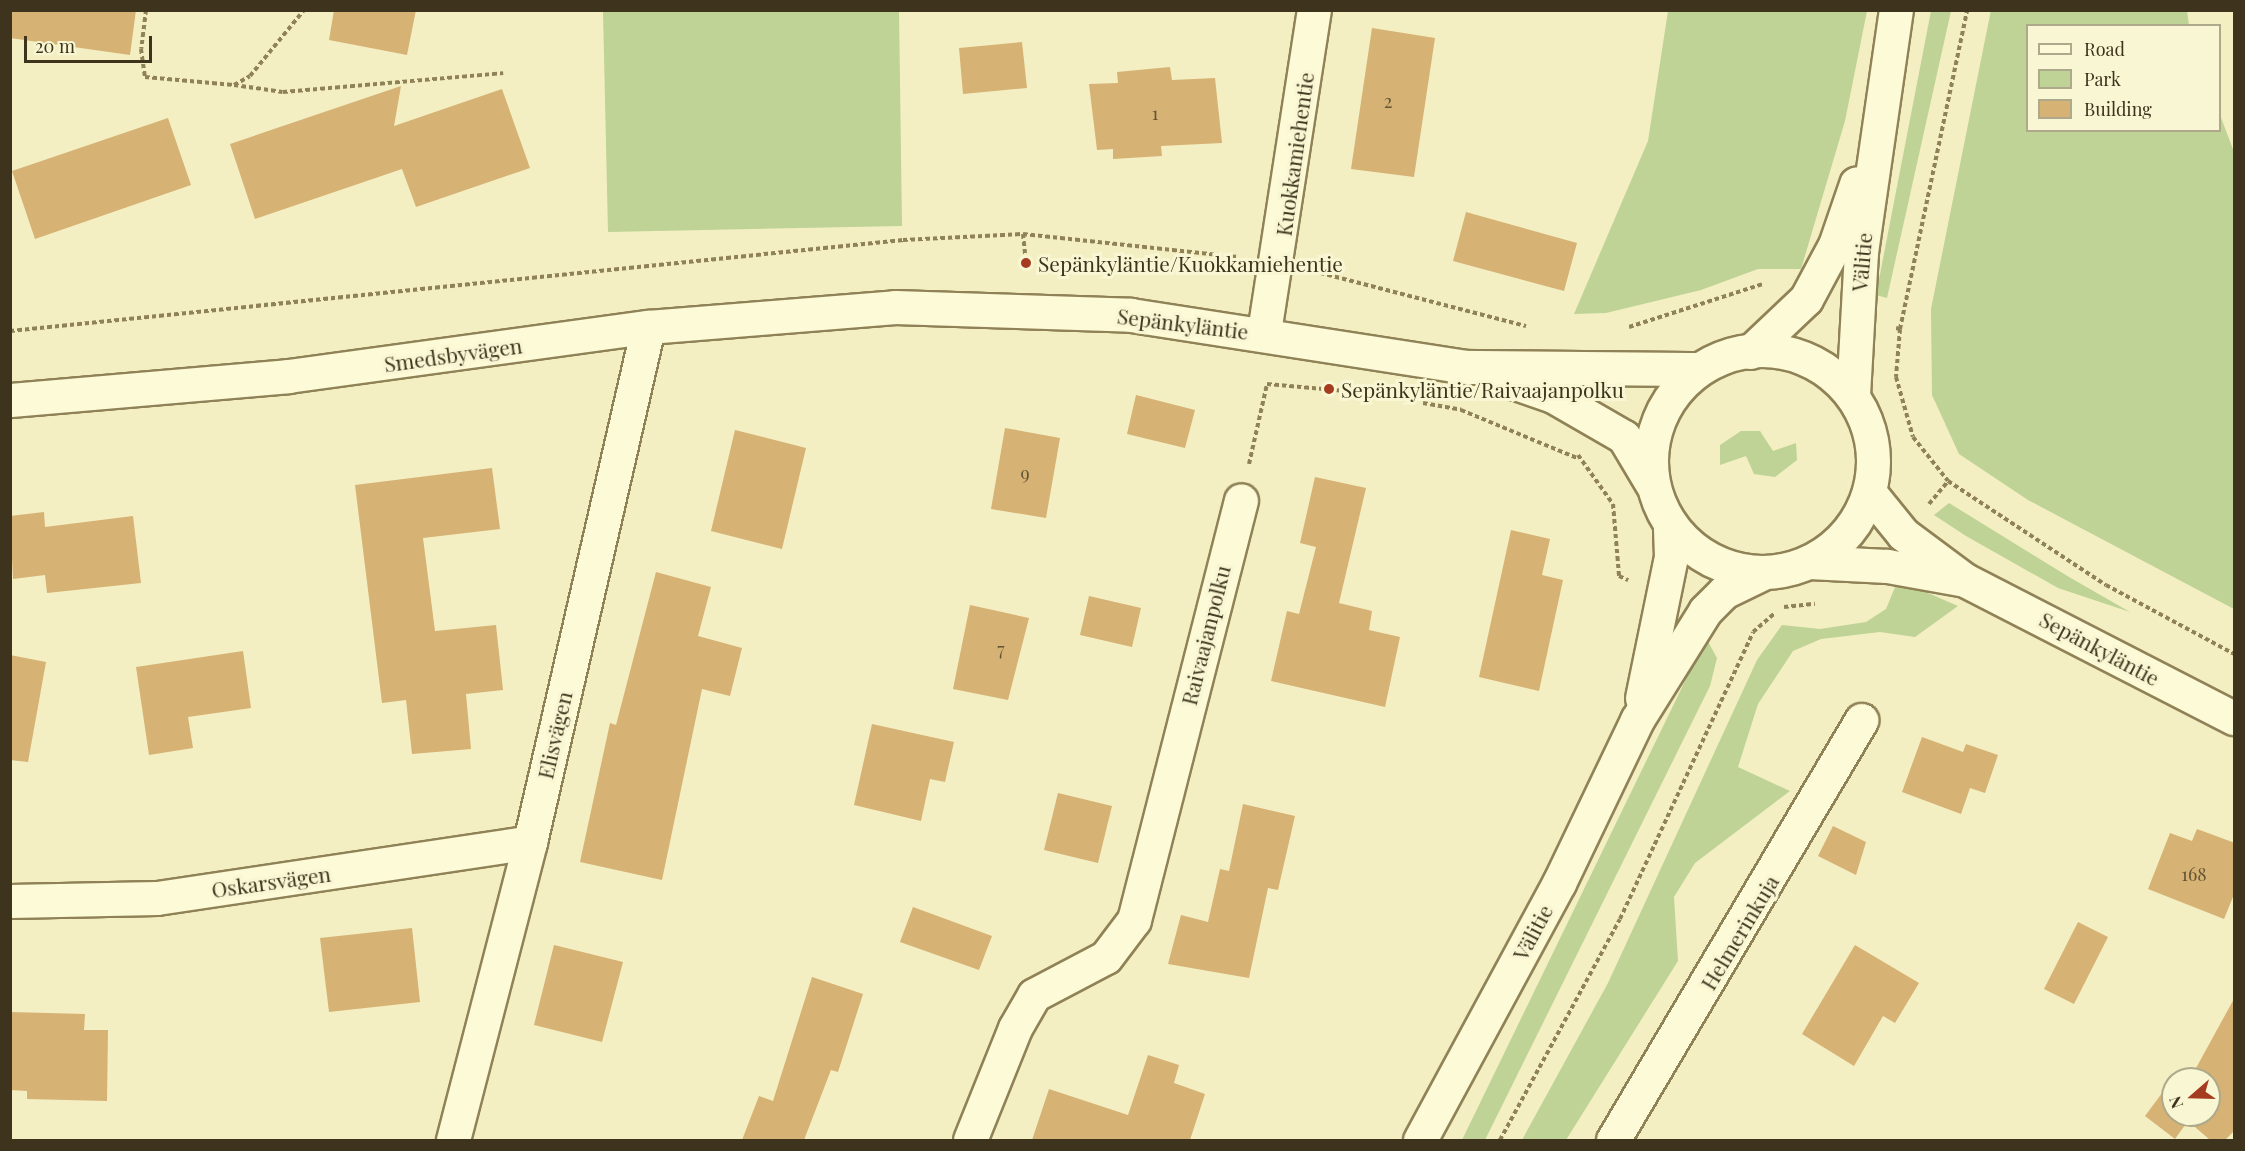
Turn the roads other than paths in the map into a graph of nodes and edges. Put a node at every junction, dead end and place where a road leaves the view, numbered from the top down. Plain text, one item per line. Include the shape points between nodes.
1 (1314, 10) edge
2 (1896, 10) edge
3 (1876, 130) junction
4 (895, 307) joint
5 (648, 327) junction
6 (1264, 333) junction
7 (1750, 352) junction
8 (1468, 367) junction
9 (1699, 369) junction
10 (1853, 395) junction
11 (10, 400) edge
12 (1653, 486) junction
13 (1869, 492) junction
14 (1241, 500) road end
15 (1670, 524) junction
16 (1809, 562) junction
17 (1763, 573) junction
18 (1965, 580) junction
19 (2235, 718) edge
20 (1637, 720) junction
21 (1861, 720) dead end
22 (530, 842) junction
23 (10, 901) edge
24 (453, 1140) edge
25 (970, 1140) edge
26 (1420, 1140) edge
27 (1613, 1140) edge

1 - 6 main road, Kuokkamiehentie
2 - 3 main road, Välitie
3 - 7 main road, Välitie via 1835,245 1806,299
3 - 10 main road, Välitie
4 - 5 main road, Smedsbyvägen
4 - 6 main road, Sepänkyläntie via 1131,315
5 - 11 main road, Smedsbyvägen via 288,376
5 - 22 main road, Elisvägen
6 - 8 main road, Sepänkyläntie
7 - 9 main road
7 - 10 main road via 1801,357
8 - 9 main road, Sepänkyläntie
8 - 12 main road, Sepänkyläntie via 1553,396 1624,437
9 - 12 main road via 1674,393 1659,418 1651,452
10 - 13 main road via 1872,445
12 - 15 main road
13 - 16 main road via 1840,541
13 - 18 main road, Sepänkyläntie via 1903,534
14 - 25 main road, Raivaajanpolku via 1134,920 1106,957 1034,995 1015,1028
15 - 17 main road via 1695,550 1730,568
15 - 20 main road, Välitie via 1671,557
16 - 17 main road
16 - 18 main road, Sepänkyläntie via 1887,566
17 - 20 main road, Välitie via 1724,592 1705,611
18 - 19 main road, Sepänkyläntie
20 - 26 main road, Välitie via 1559,883
21 - 27 main road, Helmerinkuja
22 - 23 main road, Oskarsvägen via 157,898
22 - 24 main road, Elisvägen

